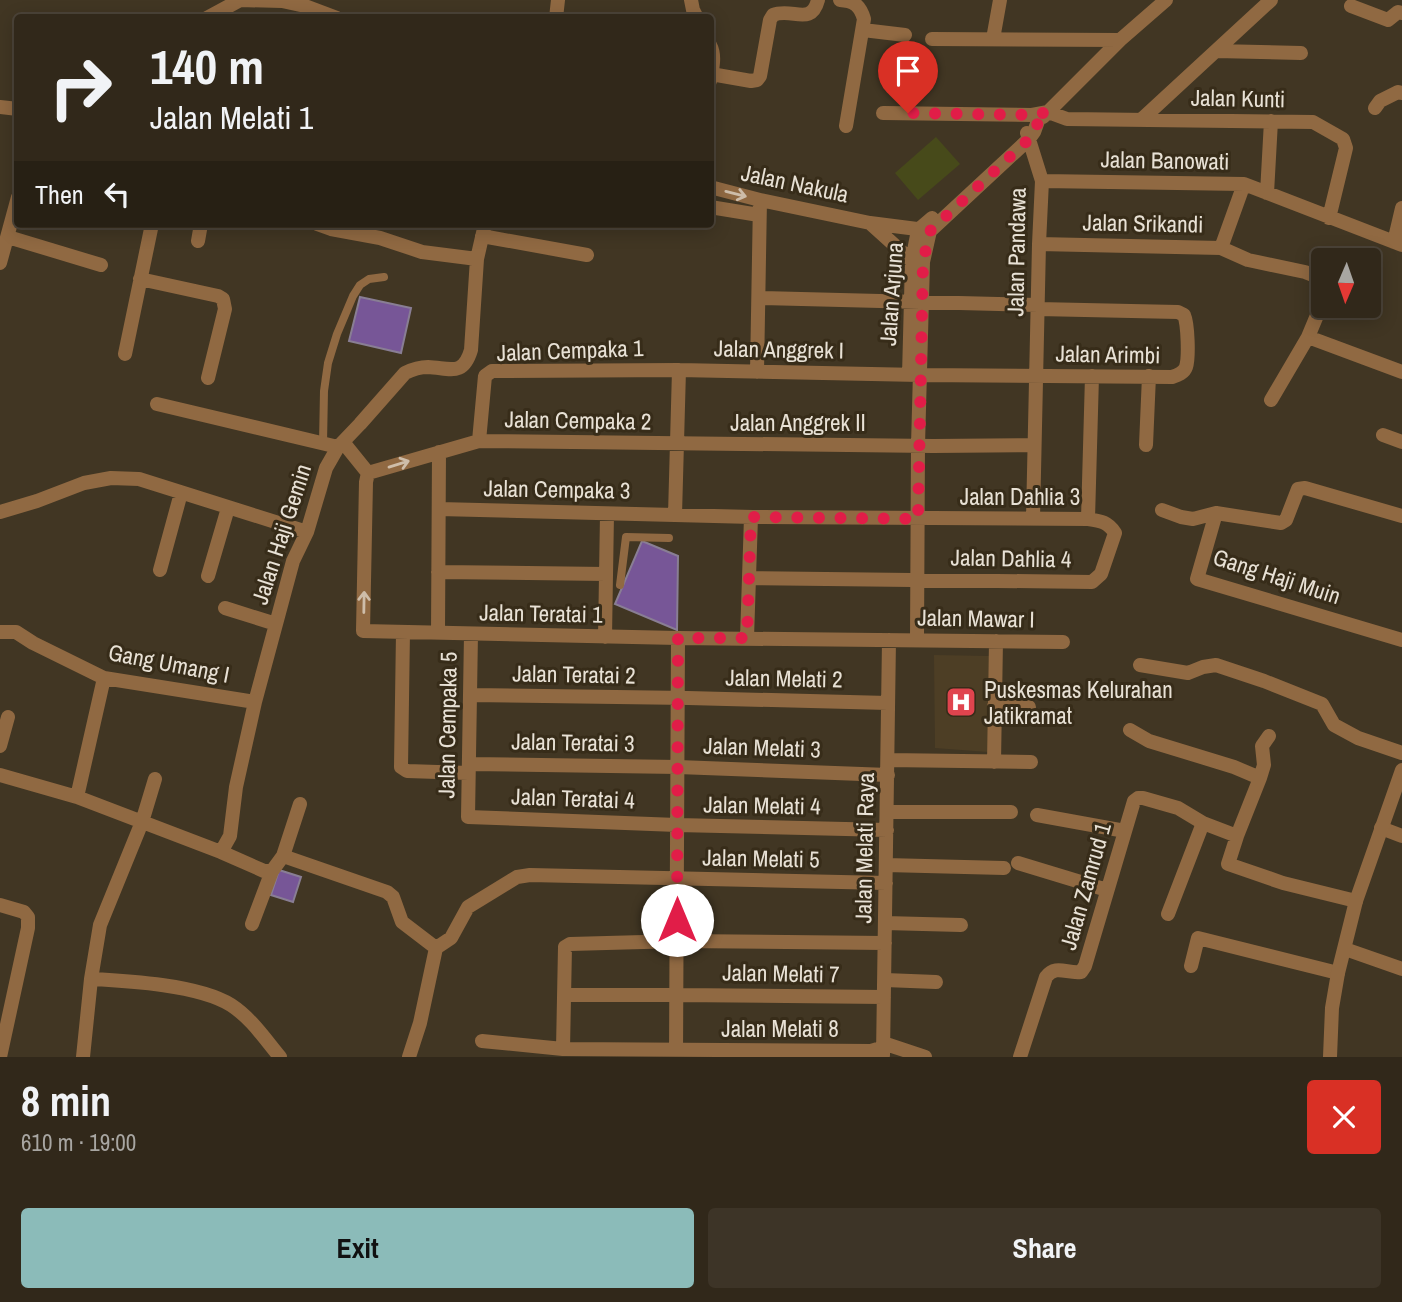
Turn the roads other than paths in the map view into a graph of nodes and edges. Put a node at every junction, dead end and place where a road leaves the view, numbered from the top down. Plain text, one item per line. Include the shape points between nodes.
1 (240, 0) edge
2 (818, 0) edge
3 (840, 0) edge
4 (1000, 0) edge
5 (1166, 0) edge
6 (1271, 0) edge
7 (1351, 6) dead end
8 (1402, 13) edge
9 (214, 14) edge
10 (326, 14) edge
11 (863, 30) junction
12 (905, 35) dead end
13 (932, 39) dead end
14 (993, 39) junction
15 (1120, 40) junction
16 (1216, 51) junction
17 (1301, 52) dead end
18 (714, 69) edge
19 (1402, 93) edge
20 (1375, 108) dead end
21 (883, 113) dead end
22 (1043, 116) junction
23 (1141, 120) junction
24 (1271, 121) junction
25 (846, 126) dead end
26 (1028, 136) junction
27 (1042, 181) junction
28 (1244, 184) junction
29 (714, 188) edge
30 (1267, 194) junction
31 (760, 200) junction
32 (714, 208) edge
33 (1402, 208) edge
34 (14, 213) edge
35 (759, 215) junction
36 (1329, 218) junction
37 (870, 222) junction
38 (151, 228) edge
39 (200, 228) edge
40 (328, 228) edge
41 (374, 230) edge
42 (484, 230) edge
43 (924, 230) junction
44 (8, 237) junction
45 (198, 241) dead end
46 (1039, 244) junction
47 (1398, 244) edge
48 (1221, 248) junction
49 (587, 255) dead end
50 (477, 259) junction
51 (918, 262) junction
52 (0, 263) edge
53 (101, 265) dead end
54 (1311, 274) edge
55 (384, 277) dead end
56 (140, 279) junction
57 (759, 298) junction
58 (917, 302) junction
59 (1038, 307) junction
60 (1316, 318) edge
61 (1308, 337) junction
62 (125, 354) dead end
63 (679, 370) junction
64 (757, 372) junction
65 (1402, 372) edge
66 (914, 375) junction
67 (1037, 376) junction
68 (1092, 376) junction
69 (1149, 376) junction
70 (208, 378) dead end
71 (1271, 400) dead end
72 (157, 404) dead end
73 (1383, 435) dead end
74 (479, 441) junction
75 (1402, 442) edge
76 (335, 444) junction
77 (677, 444) junction
78 (1034, 444) junction
79 (918, 445) junction
80 (1146, 445) dead end
81 (439, 452) junction
82 (368, 473) junction
83 (181, 493) junction
84 (228, 508) junction
85 (439, 509) junction
86 (1162, 510) dead end
87 (0, 512) edge
88 (607, 513) junction
89 (1216, 513) junction
90 (675, 515) junction
91 (1402, 516) edge
92 (751, 517) junction
93 (1033, 518) junction
94 (918, 519) junction
95 (1088, 519) junction
96 (307, 532) junction
97 (669, 538) dead end
98 (622, 560) junction
99 (606, 567) junction
100 (160, 570) dead end
101 (438, 572) junction
102 (1101, 574) joint
103 (208, 576) dead end
104 (749, 578) junction
105 (917, 579) junction
106 (620, 585) dead end
107 (225, 608) dead end
108 (276, 624) junction
109 (0, 632) edge
110 (403, 632) junction
111 (438, 633) junction
112 (471, 634) junction
113 (605, 637) junction
114 (678, 638) junction
115 (747, 638) junction
116 (889, 640) junction
117 (917, 640) junction
118 (1402, 640) edge
119 (996, 641) junction
120 (1063, 642) dead end
121 (1140, 665) dead end
122 (104, 678) junction
123 (470, 695) junction
124 (678, 698) junction
125 (255, 702) junction
126 (888, 703) junction
127 (995, 706) junction
128 (1029, 707) dead end
129 (8, 717) dead end
130 (1130, 730) dead end
131 (1269, 736) dead end
132 (0, 746) edge
133 (1402, 753) edge
134 (994, 762) junction
135 (1031, 762) dead end
136 (678, 767) junction
137 (888, 767) junction
138 (468, 769) junction
139 (1402, 771) edge
140 (0, 775) edge
141 (1261, 778) junction
142 (155, 779) dead end
143 (77, 797) junction
144 (300, 804) dead end
145 (887, 812) junction
146 (1011, 812) dead end
147 (1037, 815) dead end
148 (468, 817) joint
149 (142, 822) junction
150 (1203, 823) junction
151 (677, 825) junction
152 (1381, 828) junction
153 (887, 830) junction
154 (1125, 831) junction
155 (1237, 836) junction
156 (1402, 836) edge
157 (221, 852) junction
158 (283, 856) junction
159 (886, 865) junction
160 (272, 871) junction
161 (677, 878) junction
162 (886, 883) junction
163 (1107, 890) junction
164 (1356, 901) junction
165 (0, 905) edge
166 (1168, 914) dead end
167 (885, 923) junction
168 (252, 924) dead end
169 (961, 925) dead end
170 (677, 941) junction
171 (885, 943) junction
172 (436, 948) junction
173 (1345, 948) junction
174 (1191, 966) dead end
175 (1402, 969) edge
176 (1338, 973) junction
177 (91, 979) junction
178 (885, 980) junction
179 (936, 982) dead end
180 (6, 993) edge
181 (564, 995) junction
182 (677, 995) junction
183 (884, 997) junction
184 (482, 1041) dead end
185 (563, 1049) junction
186 (883, 1049) edge
187 (677, 1054) edge
188 (0, 1057) edge
189 (83, 1057) edge
190 (280, 1057) edge
191 (409, 1057) edge
192 (925, 1057) edge
193 (1020, 1057) edge
194 (1330, 1057) edge

1 - 9 street
1 - 10 street via 282,1
2 - 18 street via 808,15 772,15 757,80
3 - 11 street via 857,4
4 - 14 street
5 - 15 street, Jalan Arjuna
6 - 16 street
7 - 8 street via 1388,20
11 - 12 street
11 - 25 street
13 - 14 street
14 - 15 street
15 - 22 street, Jalan Arjuna
16 - 17 street
16 - 23 street
19 - 20 street via 1380,101
21 - 22 street, Jalan Kunti
22 - 23 street, Jalan Kunti
22 - 26 street, Jalan Arjuna
23 - 24 street, Jalan Kunti
24 - 30 street
24 - 36 street, Jalan Kunti via 1313,122 1343,139 1346,148
26 - 27 street, Jalan Pandawa
26 - 43 street, Jalan Arjuna
27 - 28 street, Jalan Banowati
27 - 46 street, Jalan Pandawa
28 - 30 street, Jalan Banowati
28 - 48 street, Jalan Srikandi
29 -> 31 street, Jalan Nakula
30 - 36 street, Jalan Banowati
31 - 35 street
31 - 37 street, Jalan Nakula
32 - 35 street, Jalan Nakula
33 - 47 street
34 - 44 street
35 - 57 street
36 - 47 street, Jalan Banowati
37 - 43 street, Jalan Nakula
37 - 51 street, Jalan Nakula
38 - 56 street
39 - 45 street
40 - 41 street
41 - 50 street via 422,252
42 - 49 street
42 - 50 street, Jalan Haji Gemin
43 - 51 street, Jalan Arjuna
44 - 52 street
44 - 53 street
46 - 48 street, Jalan Srikandi
46 - 59 street, Jalan Pandawa
48 - 54 street via 1248,260
50 - 76 street, Jalan Haji Gemin via 468,360 450,371 426,367 405,373 360,424
51 - 58 street, Jalan Arjuna
55 - 76 lane via 360,285 328,363 324,391
56 - 62 street
56 - 70 street via 223,299 225,309
57 - 58 street
57 - 64 street
58 - 59 street
58 - 66 street, Jalan Arjuna
59 - 67 street, Jalan Pandawa
59 - 69 street, Jalan Arimbi via 1184,315 1186,367 1172,377
60 - 61 street
61 - 65 street
61 - 71 street
63 - 64 street, Jalan Anggrek I
63 - 74 street, Jalan Cempaka 1 via 492,370 485,376
63 - 77 street
64 - 66 street, Jalan Anggrek I
66 - 67 street, Jalan Anggrek I
66 - 79 street, Jalan Arjuna
67 - 68 street, Jalan Arimbi
67 - 78 street, Jalan Pandawa
68 - 69 street, Jalan Arimbi
68 - 95 street
69 - 80 street
72 - 76 street
73 - 75 street
74 - 77 street, Jalan Cempaka 2
74 - 81 street
76 - 82 street
76 - 96 street, Jalan Haji Gemin
77 - 79 street, Jalan Anggrek II
77 - 90 street
78 - 79 street, Jalan Anggrek II
78 - 93 street, Jalan Pandawa
79 - 94 street, Jalan Arjuna
82 -> 81 street
81 - 85 street
110 -> 82 street via 363,631
83 - 84 street
83 - 87 street via 139,479 111,478
83 - 100 street
84 - 96 street
84 - 103 street
85 - 88 street, Jalan Cempaka 3
85 - 101 street
86 - 89 street via 1193,519
88 - 90 street, Jalan Cempaka 3
88 - 99 street
89 - 91 street via 1281,523 1298,489 1305,488
89 - 118 street, Gang Haji Muin via 1197,579
90 - 92 street, Jalan Cempaka 3
92 - 94 street, Jalan Dahlia 3
92 - 104 street
93 - 94 street, Jalan Dahlia 3
93 - 95 street, Jalan Dahlia 3
94 - 105 street, Jalan Arjuna
95 - 102 street, Jalan Dahlia 3 via 1110,525 1115,533
96 - 108 street, Jalan Haji Gemin via 293,561
97 - 98 lane via 626,537
98 - 99 lane
98 - 106 lane
99 - 101 street
99 - 113 street
101 - 111 street
102 - 105 street, Jalan Dahlia 4 via 1092,582
104 - 105 street, Jalan Dahlia 4
104 - 115 street
105 - 117 street, Jalan Arjuna
107 - 108 street
108 - 125 street, Jalan Haji Gemin
109 - 122 street, Gang Umang I via 16,632
110 - 111 street, Jalan Teratai 1
110 - 138 street, Jalan Teratai 3 via 401,767 407,771
111 - 112 street, Jalan Teratai 1
112 - 113 street, Jalan Teratai 1
112 - 123 street, Jalan Cempaka 5
113 - 114 street, Jalan Teratai 1
114 - 115 street, Jalan Teratai 1
114 - 124 street
115 - 116 street, Jalan Mawar I
116 - 117 street, Jalan Mawar I
116 - 126 street, Jalan Melati Raya
117 - 119 street, Jalan Mawar I
119 - 120 street, Jalan Mawar I
119 - 127 street
121 - 133 street via 1188,673 1216,665 1264,681 1322,704 1334,724 1357,738
122 - 125 street, Gang Umang I
122 - 143 street
123 - 124 street, Jalan Teratai 2
123 - 138 street, Jalan Cempaka 5
124 - 126 street, Jalan Melati 2
124 - 136 street
125 - 157 street, Jalan Haji Gemin via 230,836
126 - 137 street, Jalan Melati Raya
127 - 128 street
127 - 134 street
129 - 132 street
130 - 141 street via 1149,741
131 - 141 street via 1262,746
134 - 135 street, Jalan Melati 3
134 - 137 street, Jalan Melati 3
136 - 137 street, Jalan Melati 3
136 - 138 street, Jalan Teratai 3
136 - 151 street
137 - 145 street, Jalan Melati Raya
138 - 148 street, Jalan Cempaka 5
139 - 152 street
140 - 143 street
141 - 155 street
142 - 149 street
143 - 149 street
144 - 158 street
145 - 146 street
145 - 153 street, Jalan Melati Raya
147 - 154 street
148 - 151 street, Jalan Teratai 4
149 - 157 street
149 - 177 street via 100,925
150 - 154 street, Jalan Zamrud 1 via 1178,808 1138,798 1133,801
150 - 155 street, Jalan Zamrud 1
150 - 166 street
151 - 153 street, Jalan Melati 4
151 - 161 street
152 - 156 street
152 - 164 street
153 - 159 street, Jalan Melati Raya
154 - 163 street, Jalan Zamrud 1
155 - 164 street via 1228,864
157 - 160 street
158 - 160 street
158 - 172 street via 387,892 402,922
159 - 162 street, Jalan Melati Raya
159 - 163 street via 1011,865
160 - 168 street
161 - 162 street, Jalan Melati 5
161 - 170 street
161 - 172 street, Jalan Melati 5 via 517,877 468,907 451,938
162 - 167 street, Jalan Melati Raya
163 - 193 street, Jalan Zamrud 1 via 1086,966 1072,973 1056,969 1046,977
164 - 173 street
165 - 180 street via 28,917
167 - 169 street
167 - 171 street, Jalan Melati Raya
170 - 171 street
170 - 181 street via 570,944 565,947
170 - 182 street
171 - 178 street, Jalan Melati Raya
172 - 191 street
173 - 175 street
173 - 176 street
174 - 176 street via 1198,938
176 - 194 street
177 - 189 street
177 - 190 street via 198,991 231,1005
178 - 179 street
178 - 183 street, Jalan Melati Raya
180 - 188 street
181 - 182 street, Jalan Melati 7
181 - 185 street
182 - 183 street, Jalan Melati 7
182 - 187 street
183 - 186 street, Jalan Melati Raya
184 - 185 street, Jalan Melati 8
185 - 187 street, Jalan Melati 8
186 - 187 street, Jalan Melati 8
186 - 192 street

